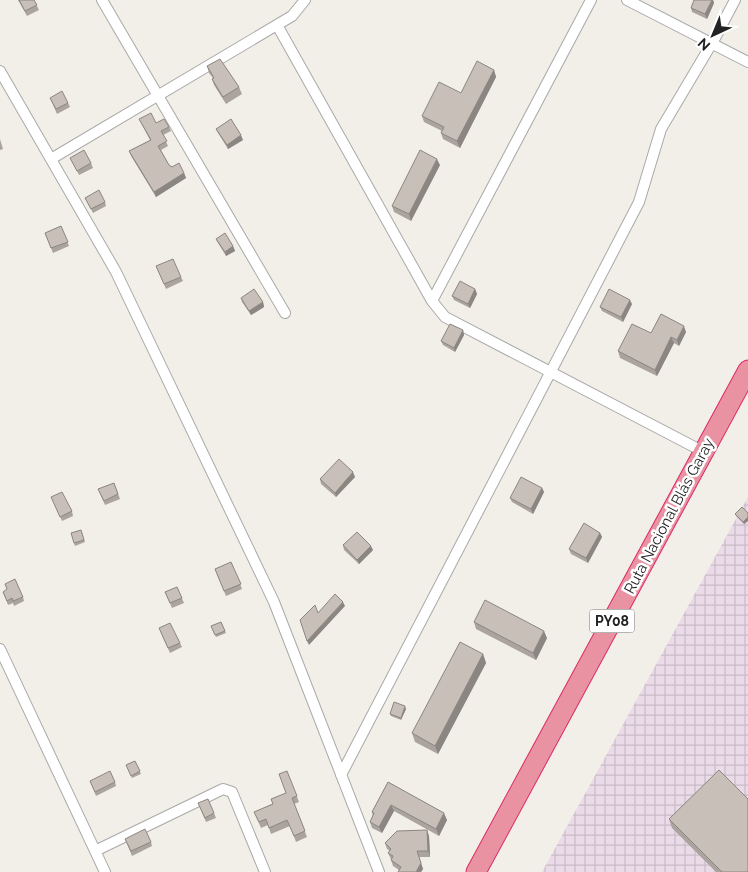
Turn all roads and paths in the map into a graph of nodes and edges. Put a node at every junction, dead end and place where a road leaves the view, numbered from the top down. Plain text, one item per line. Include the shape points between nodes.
1 (102, 0) edge
2 (305, 0) edge
3 (591, 0) edge
4 (627, 0) edge
5 (735, 0) edge
6 (277, 25) junction
7 (712, 44) junction
8 (748, 62) edge
9 (0, 71) edge
10 (158, 96) junction
11 (51, 159) junction
12 (432, 301) junction
13 (284, 313) dead end
14 (748, 370) edge
15 (551, 372) junction
16 (704, 452) junction
17 (0, 649) edge
18 (341, 775) junction
19 (95, 851) junction
20 (105, 872) edge
21 (265, 872) edge
22 (379, 872) edge
23 (476, 872) edge

1 - 10 street
2 - 6 street via 292,16
3 - 12 street
4 - 7 street
5 - 7 street
6 - 10 street
6 - 12 street
7 - 8 street
7 - 15 street via 661,129 639,202
9 - 11 street
10 - 11 street
10 - 13 street
11 - 18 street via 116,272 274,602
12 - 15 street via 445,318
14 - 16 highway, Ruta Nacional Blás Garay / PY08
15 - 16 street
15 - 18 street
16 - 23 highway, Ruta Nacional Blás Garay / PY08
17 - 19 street
18 - 22 street
19 - 20 street
19 - 21 street via 224,789 232,792

